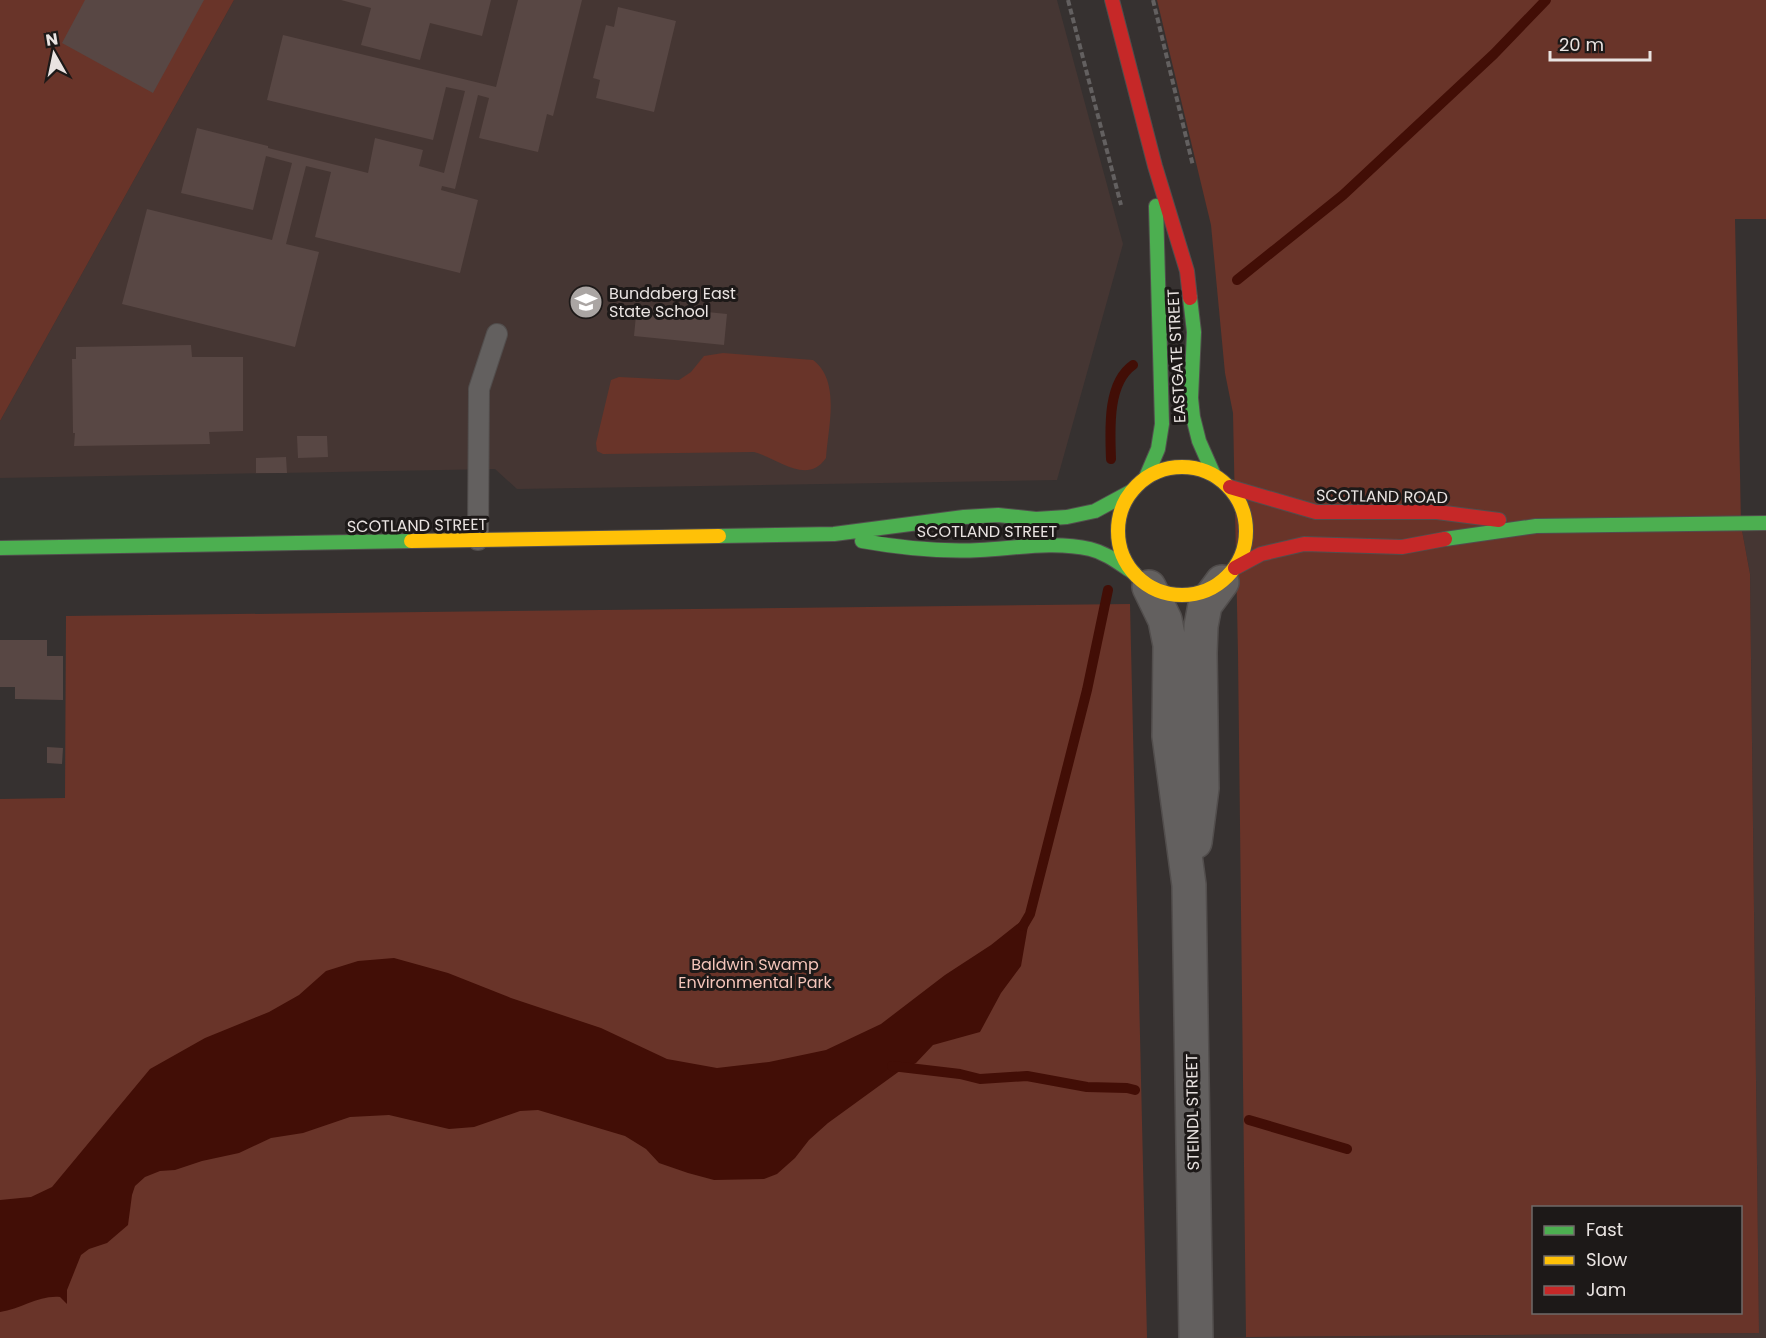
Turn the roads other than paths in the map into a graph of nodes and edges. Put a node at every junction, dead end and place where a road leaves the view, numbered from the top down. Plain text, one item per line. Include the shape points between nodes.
1 (1112, 0) edge
2 (1155, 166) junction
3 (497, 334) dead end
4 (1214, 475) junction
5 (1146, 477) junction
6 (1230, 487) junction
7 (1132, 491) junction
8 (1766, 523) edge
9 (1536, 526) junction
10 (834, 534) junction
11 (478, 540) junction
12 (0, 548) edge
13 (1228, 575) junction
14 (1142, 580) junction
15 (1189, 885) junction
16 (1196, 1338) edge

1 - 2 street, EASTGATE STREET
2 - 4 street, EASTGATE STREET via 1187,271 1194,332 1193,417
2 - 5 street, EASTGATE STREET via 1162,424 1158,449
3 - 11 lane via 479,389
4 - 5 street via 1198,468 1180,467
4 - 6 street
5 - 7 street
6 - 9 street, SCOTLAND ROAD via 1316,512 1437,512
6 - 13 street via 1242,506 1247,527 1245,548
7 - 10 street, SCOTLAND STREET via 1095,511 1067,517 964,517
7 - 14 street via 1121,510 1117,533 1122,554
8 - 9 street, SCOTLAND ROAD
9 - 13 street, SCOTLAND ROAD via 1402,547 1290,546 1261,554
10 - 11 street, SCOTLAND STREET
10 - 14 street, SCOTLAND STREET via 888,546 928,549 1073,547 1102,553
11 - 12 street, SCOTLAND STREET
13 - 14 street via 1204,591 1186,596 1167,593
13 - 15 street, STEINDL STREET via 1205,606 1201,626 1202,788
14 - 15 street, STEINDL STREET via 1166,620 1170,645 1169,736
15 - 16 street, STEINDL STREET

